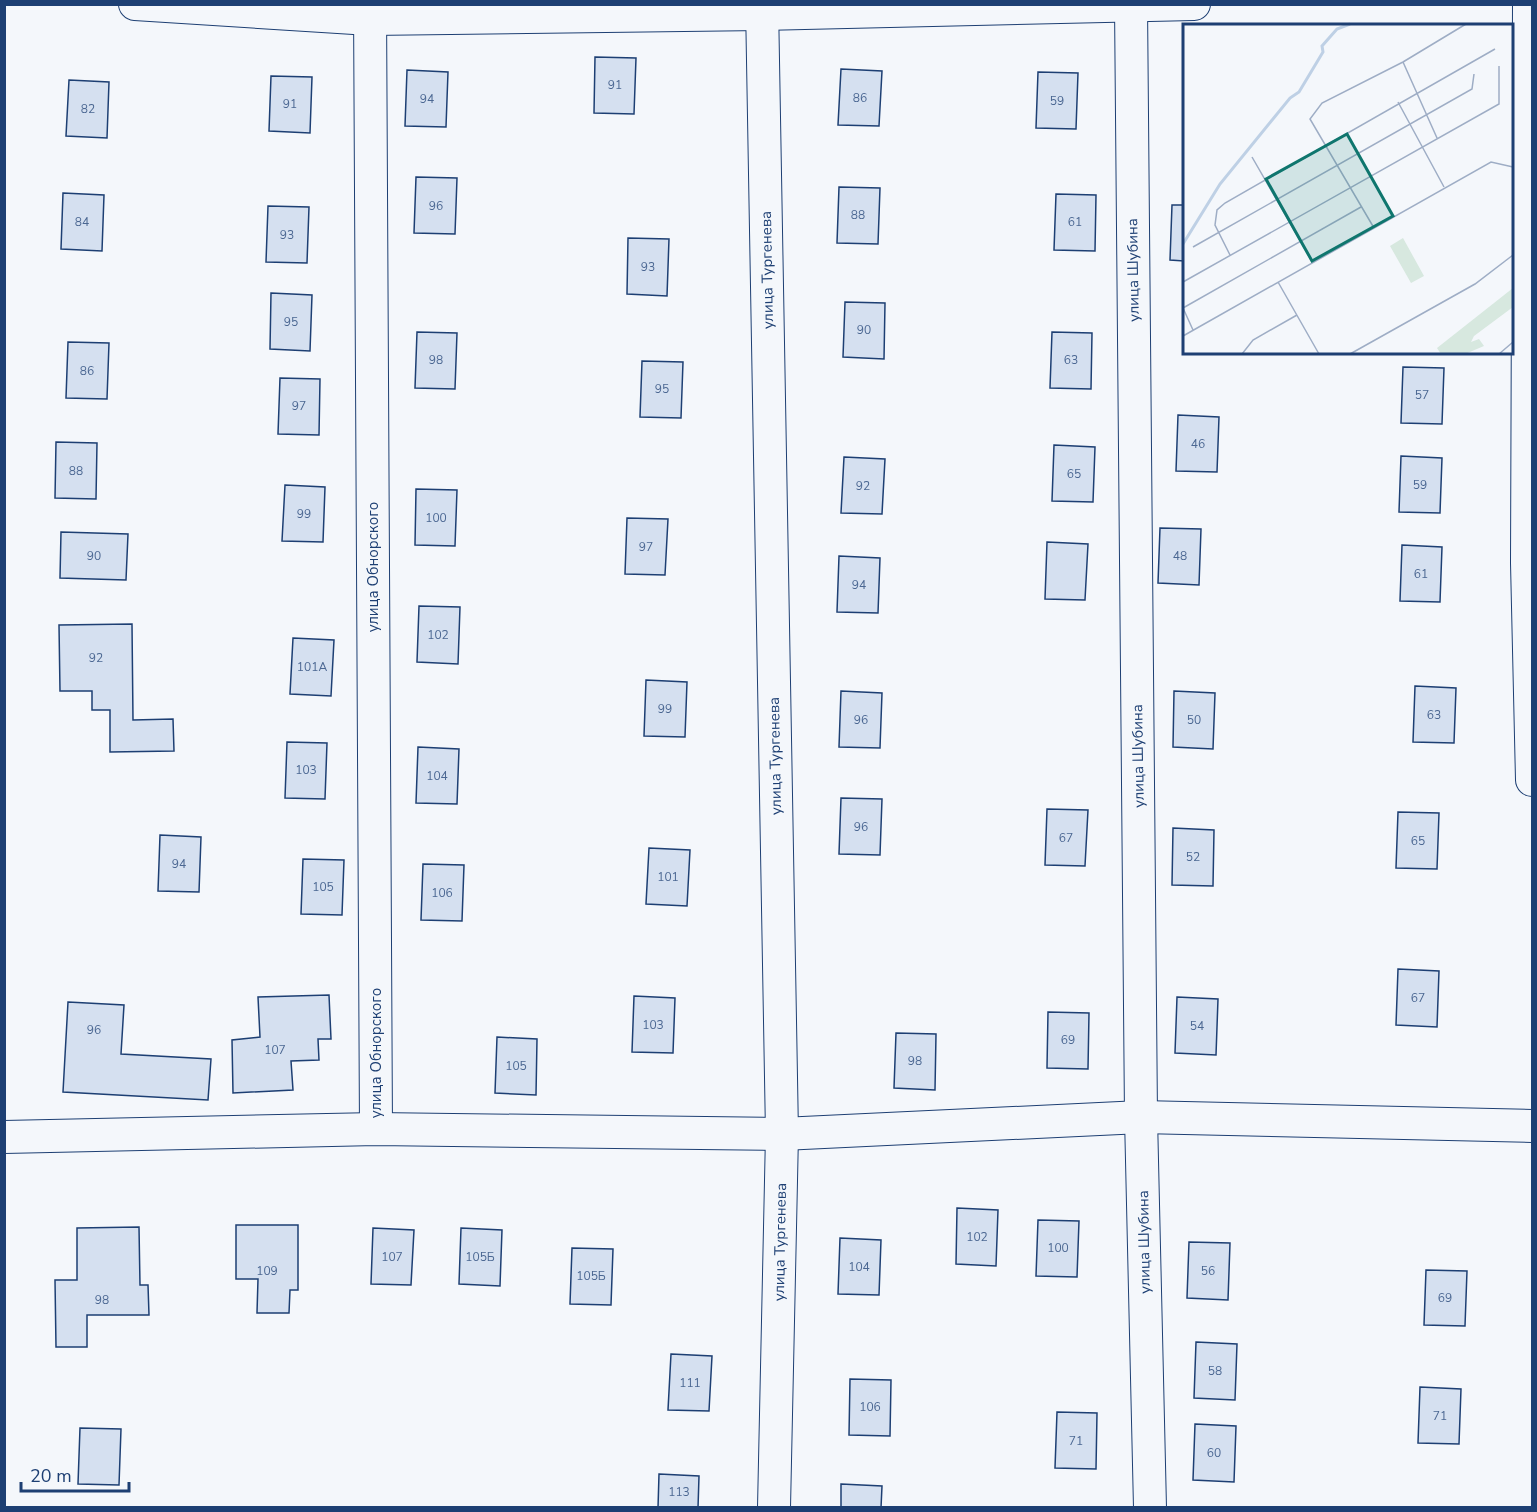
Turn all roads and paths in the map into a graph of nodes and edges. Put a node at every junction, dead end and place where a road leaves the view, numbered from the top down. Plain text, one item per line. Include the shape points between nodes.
1 (135, 4) edge
2 (1194, 4) edge
3 (1529, 4) edge
4 (1131, 6) edge
5 (762, 9) edge
6 (370, 11) edge
7 (1533, 780) edge
8 (1141, 1117) junction
9 (1533, 1126) edge
10 (376, 1129) junction
11 (782, 1134) junction
12 (4, 1137) edge
13 (774, 1508) edge
14 (1150, 1508) edge

1 - 6 street
2 - 4 street
3 - 7 street via 1527,562
4 - 5 street
4 - 8 street, улица Шубина
5 - 6 street
5 - 11 street, улица Тургенева
6 - 10 street, улица Обнорского
8 - 9 street
8 - 11 street
8 - 14 street, улица Шубина
10 - 11 street
10 - 12 street
11 - 13 street, улица Тургенева

